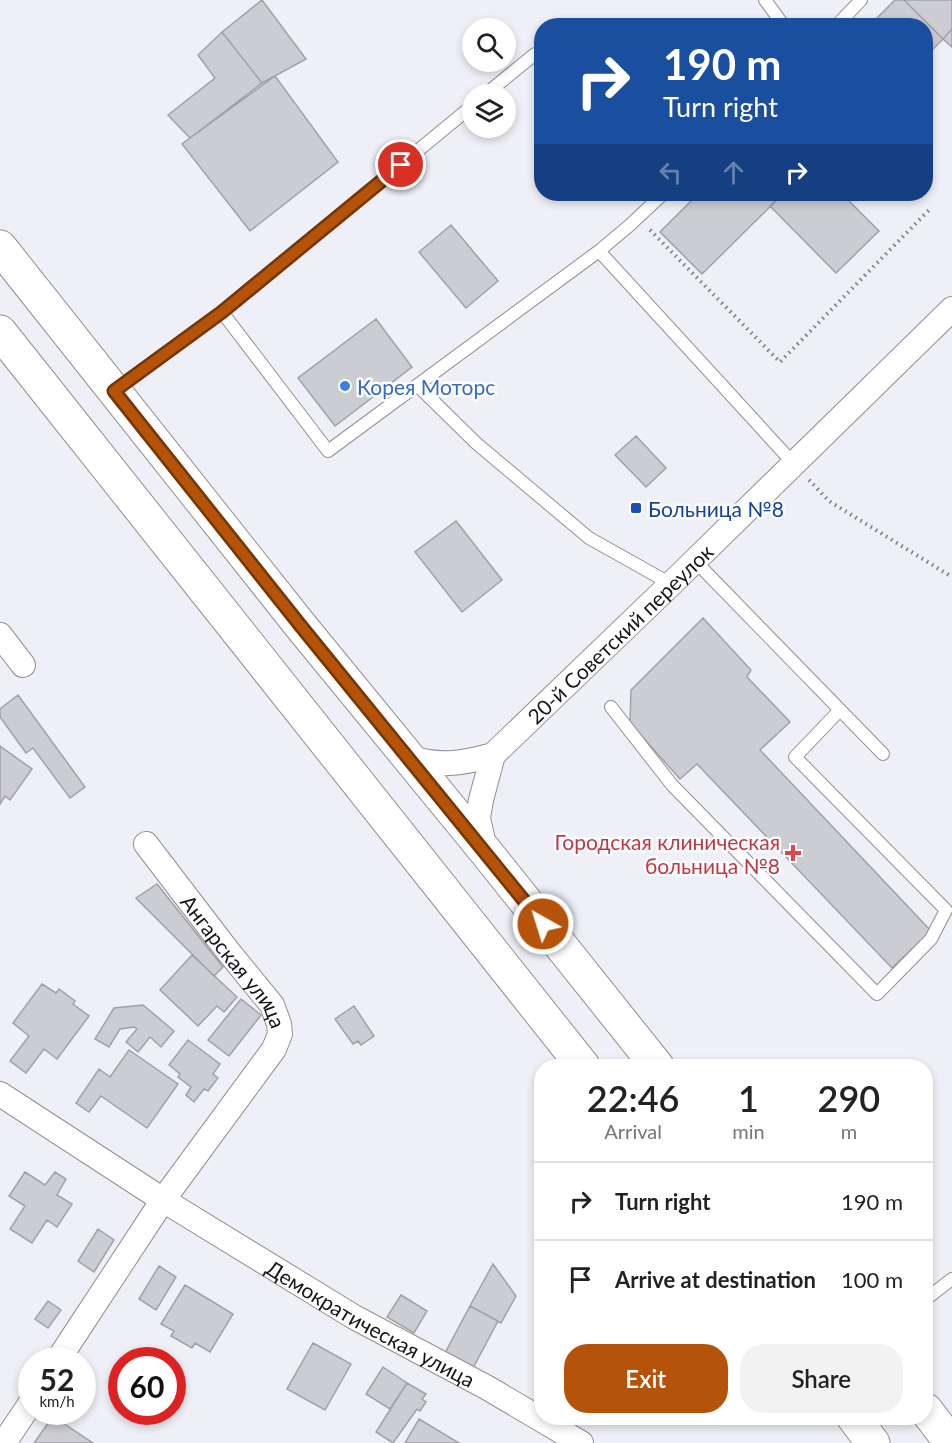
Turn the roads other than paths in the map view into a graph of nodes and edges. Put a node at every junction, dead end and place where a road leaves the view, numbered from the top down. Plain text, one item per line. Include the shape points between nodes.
1 (765, 0) edge
2 (861, 0) edge
3 (778, 18) edge
4 (844, 18) edge
5 (534, 55) edge
6 (498, 84) edge
7 (462, 114) edge
8 (656, 201) edge
9 (0, 247) edge
10 (599, 251) junction
11 (952, 309) edge
12 (222, 312) junction
13 (0, 332) edge
14 (417, 385) junction
15 (114, 391) junction
16 (794, 464) junction
17 (695, 561) junction
18 (672, 584) junction
19 (0, 635) edge
20 (23, 665) dead end
21 (611, 707) dead end
22 (839, 711) junction
23 (883, 754) dead end
24 (493, 755) junction
25 (406, 757) junction
26 (146, 844) dead end
27 (486, 852) junction
28 (577, 1059) edge
29 (651, 1059) edge
30 (0, 1094) edge
31 (163, 1200) junction
32 (952, 1279) edge
33 (933, 1294) edge
34 (67, 1347) edge
35 (534, 1416) edge
36 (933, 1419) edge
37 (18, 1422) edge
38 (549, 1425) edge
39 (859, 1425) edge
40 (4, 1443) edge
41 (580, 1443) edge
42 (873, 1443) edge
43 (951, 1443) edge

1 - 3 lane
2 - 4 lane
5 - 6 lane
7 - 12 lane
8 - 10 lane
9 - 15 main road
10 - 14 lane
10 - 16 lane
11 - 16 street, 20-й Советский переулок
12 - 14 lane via 328,451
12 - 15 lane
13 - 28 main road
14 - 18 lane via 476,444 589,538
15 - 25 main road
16 - 17 street, 20-й Советский переулок
17 - 18 street, 20-й Советский переулок
17 - 22 lane
18 - 24 street, 20-й Советский переулок
19 - 20 street
21 - 22 lane via 672,785 877,994 931,939 946,909 795,757
22 - 23 lane
24 - 25 street via 442,764
24 - 27 street via 478,818
25 - 27 main road
26 - 31 street, Ангарская улица via 272,1005 280,1034 274,1049
27 - 29 main road
30 - 31 street, Демократическая улица
31 - 34 street
31 - 35 street, Демократическая улица via 354,1317
32 - 33 lane
36 - 43 main road
37 - 40 street
38 - 41 street, Демократическая улица
39 - 42 main road

